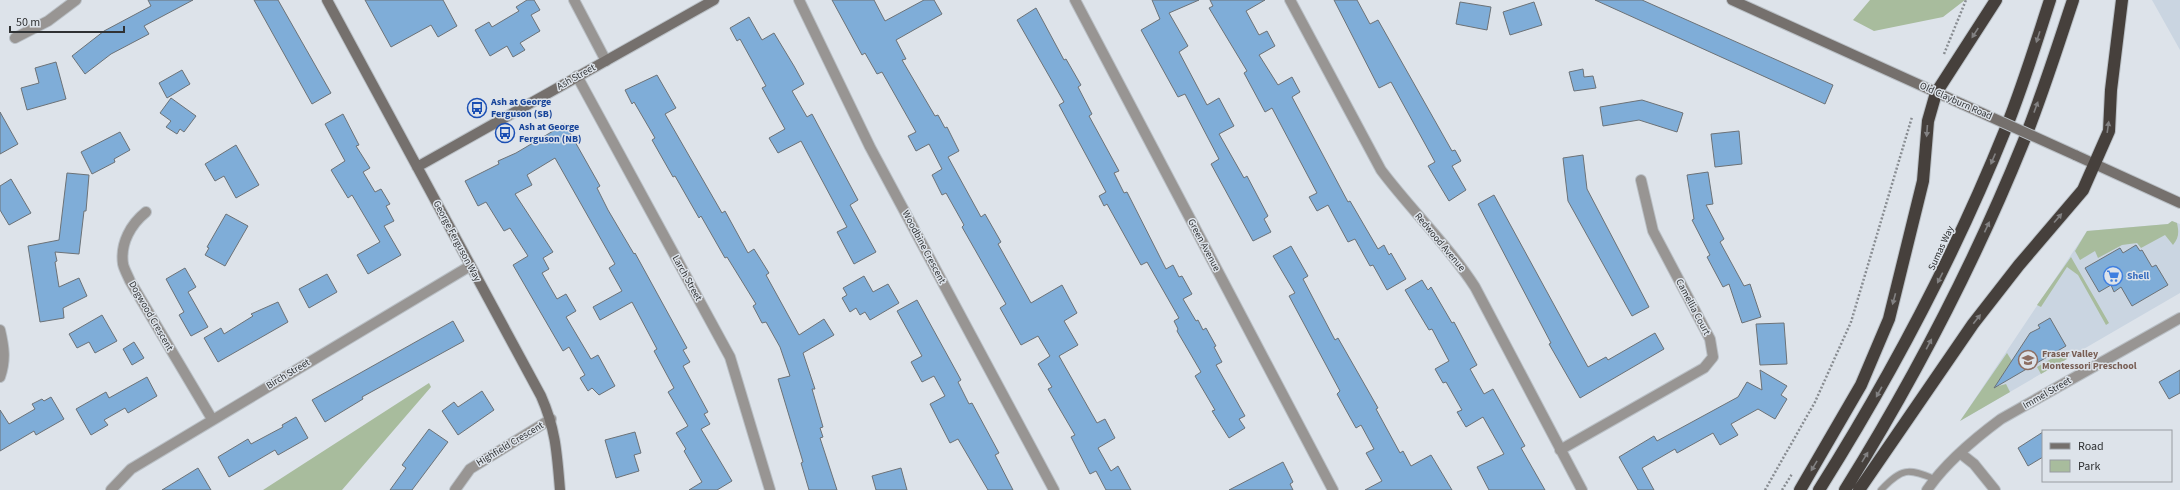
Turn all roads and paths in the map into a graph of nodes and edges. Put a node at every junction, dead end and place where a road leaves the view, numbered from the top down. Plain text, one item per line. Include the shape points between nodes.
1 (76, 0) edge
2 (327, 0) edge
3 (574, 0) edge
4 (714, 0) edge
5 (799, 0) edge
6 (1075, 0) edge
7 (1290, 0) edge
8 (1732, 0) edge
9 (1966, 0) edge
10 (1996, 0) edge
11 (2050, 0) edge
12 (2073, 0) edge
13 (2122, 0) edge
14 (15, 38) dead end
15 (606, 60) junction
16 (1942, 60) dead end
17 (577, 76) junction
18 (1936, 93) junction
19 (1912, 117) dead end
20 (2094, 163) junction
21 (417, 166) junction
22 (1641, 180) dead end
23 (2180, 203) edge
24 (146, 212) dead end
25 (470, 266) junction
26 (2180, 318) edge
27 (0, 330) edge
28 (0, 376) edge
29 (551, 419) junction
30 (212, 420) junction
31 (1560, 450) junction
32 (1960, 453) junction
33 (1793, 472) dead end
34 (1934, 479) junction
35 (111, 490) edge
36 (455, 490) edge
37 (560, 490) edge
38 (770, 490) edge
39 (1054, 490) edge
40 (1333, 490) edge
41 (1582, 490) edge
42 (1765, 490) edge
43 (1782, 490) edge
44 (1800, 490) edge
45 (1819, 490) edge
46 (1845, 490) edge
47 (1859, 490) edge
48 (1881, 490) edge
49 (1927, 490) edge
50 (1994, 490) edge

1 - 14 street via 48,21
2 - 21 main road, George Ferguson Way
3 - 15 street
4 - 15 main road, Ash Street
5 - 39 street, Woodbine Crescent via 870,147
6 - 40 street, Green Avenue
7 - 31 street, Redwood Avenue via 1381,170 1458,261 1475,287
8 - 18 main road, Old Clayburn Road
9 - 16 path
10 -> 18 highway
11 -> 45 highway, Sumas Way via 2006,128 1944,270 1864,418
46 -> 12 highway via 1916,368 1963,279 2026,135
20 -> 13 highway via 2109,131 2111,90
15 - 17 main road, Ash Street
17 - 21 main road, Ash Street
17 - 38 street, Larch Street via 730,357
18 - 20 main road, Old Clayburn Road, bridge
18 -> 44 highway via 1928,121 1923,181 1889,320 1861,385
19 - 42 path via 1851,322 1815,402
20 - 23 main road, Old Clayburn Road
47 -> 20 highway via 1974,324 2019,264 2082,190
21 - 25 main road, George Ferguson Way
22 - 31 street, Camellia Court via 1653,231 1710,339 1713,357 1704,368
24 - 30 street, Dogwood Crescent via 129,230 123,264 130,281
25 - 29 main road, George Ferguson Way via 528,371
25 - 30 street, Birch Street
26 - 32 street, Immel Street via 2001,419
27 - 28 street via 4,366
29 - 36 street, Highfield Crescent via 470,469
29 - 37 main road, George Ferguson Way via 556,440
30 - 35 street, Birch Street via 131,469
31 - 41 street, Redwood Avenue
32 - 34 street, Immel Street
32 - 50 street via 1974,464
33 - 43 path
34 - 48 lane via 1914,471 1903,473
34 - 49 street, Immel Street

